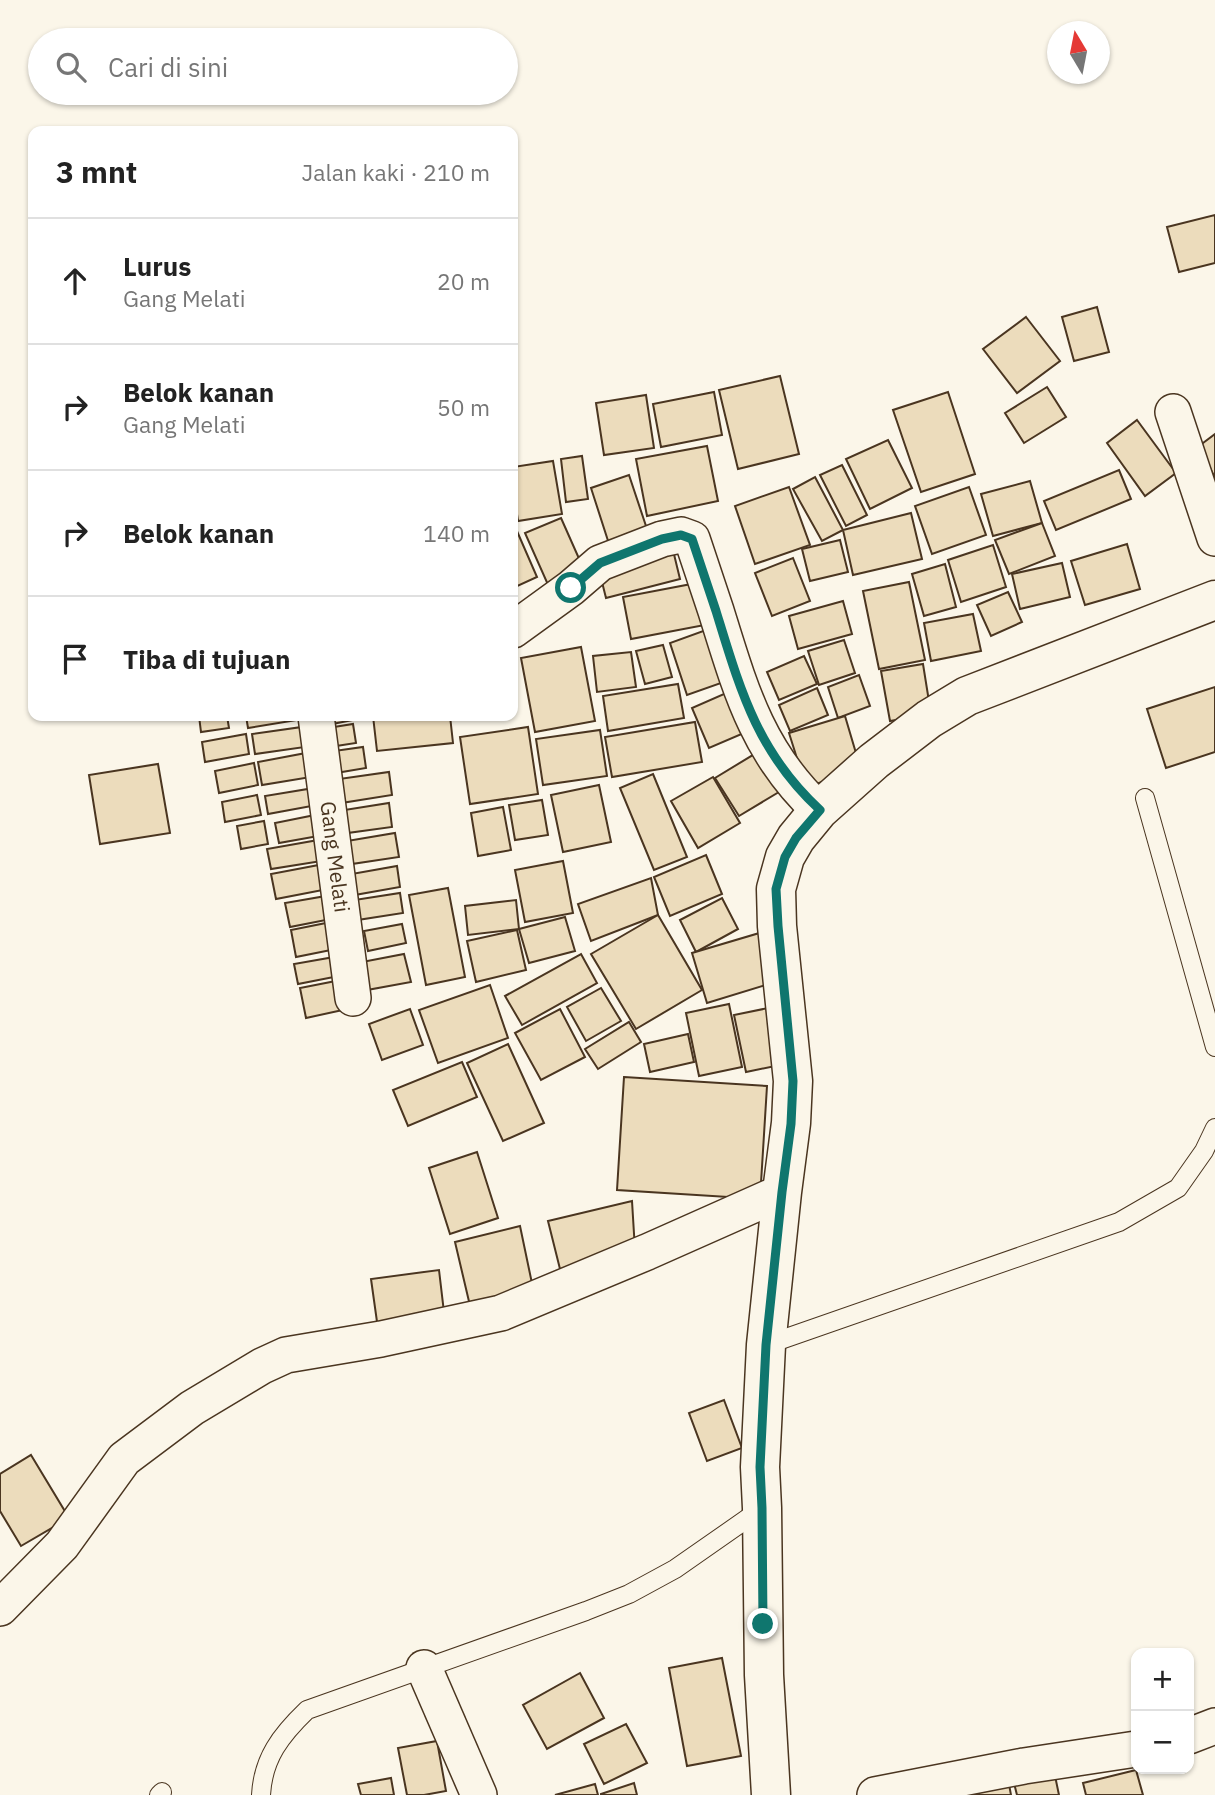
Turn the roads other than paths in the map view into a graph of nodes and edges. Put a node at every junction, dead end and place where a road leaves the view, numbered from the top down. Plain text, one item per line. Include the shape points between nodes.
1 (1173, 412) dead end
2 (1215, 538) edge
3 (1215, 600) edge
4 (518, 626) edge
5 (317, 721) edge
6 (1145, 798) dead end
7 (820, 810) junction
8 (354, 998) dead end
9 (1215, 1047) edge
10 (1215, 1128) edge
11 (782, 1192) junction
12 (766, 1345) junction
13 (762, 1508) junction
14 (0, 1608) edge
15 (431, 1683) junction
16 (1215, 1726) edge
17 (1194, 1734) edge
18 (1131, 1750) edge
19 (261, 1795) edge
20 (479, 1795) edge
21 (772, 1795) edge
22 (875, 1795) edge

1 - 2 street
3 - 7 street via 967,696 874,761
4 - 7 street via 600,563 662,539 688,536 758,728 780,766
5 - 8 street, Gang Melati
6 - 9 lane
7 - 11 street via 785,857 776,889 793,1081
10 - 12 lane via 1178,1188 1119,1222
11 - 12 street
11 - 14 street via 501,1313 286,1355 262,1366 192,1408 124,1459 62,1545
12 - 13 street
13 - 15 lane via 675,1569 629,1594
13 - 21 street via 764,1675
15 - 19 lane via 307,1710 276,1744
15 - 20 street
16 - 17 street
18 - 22 street

